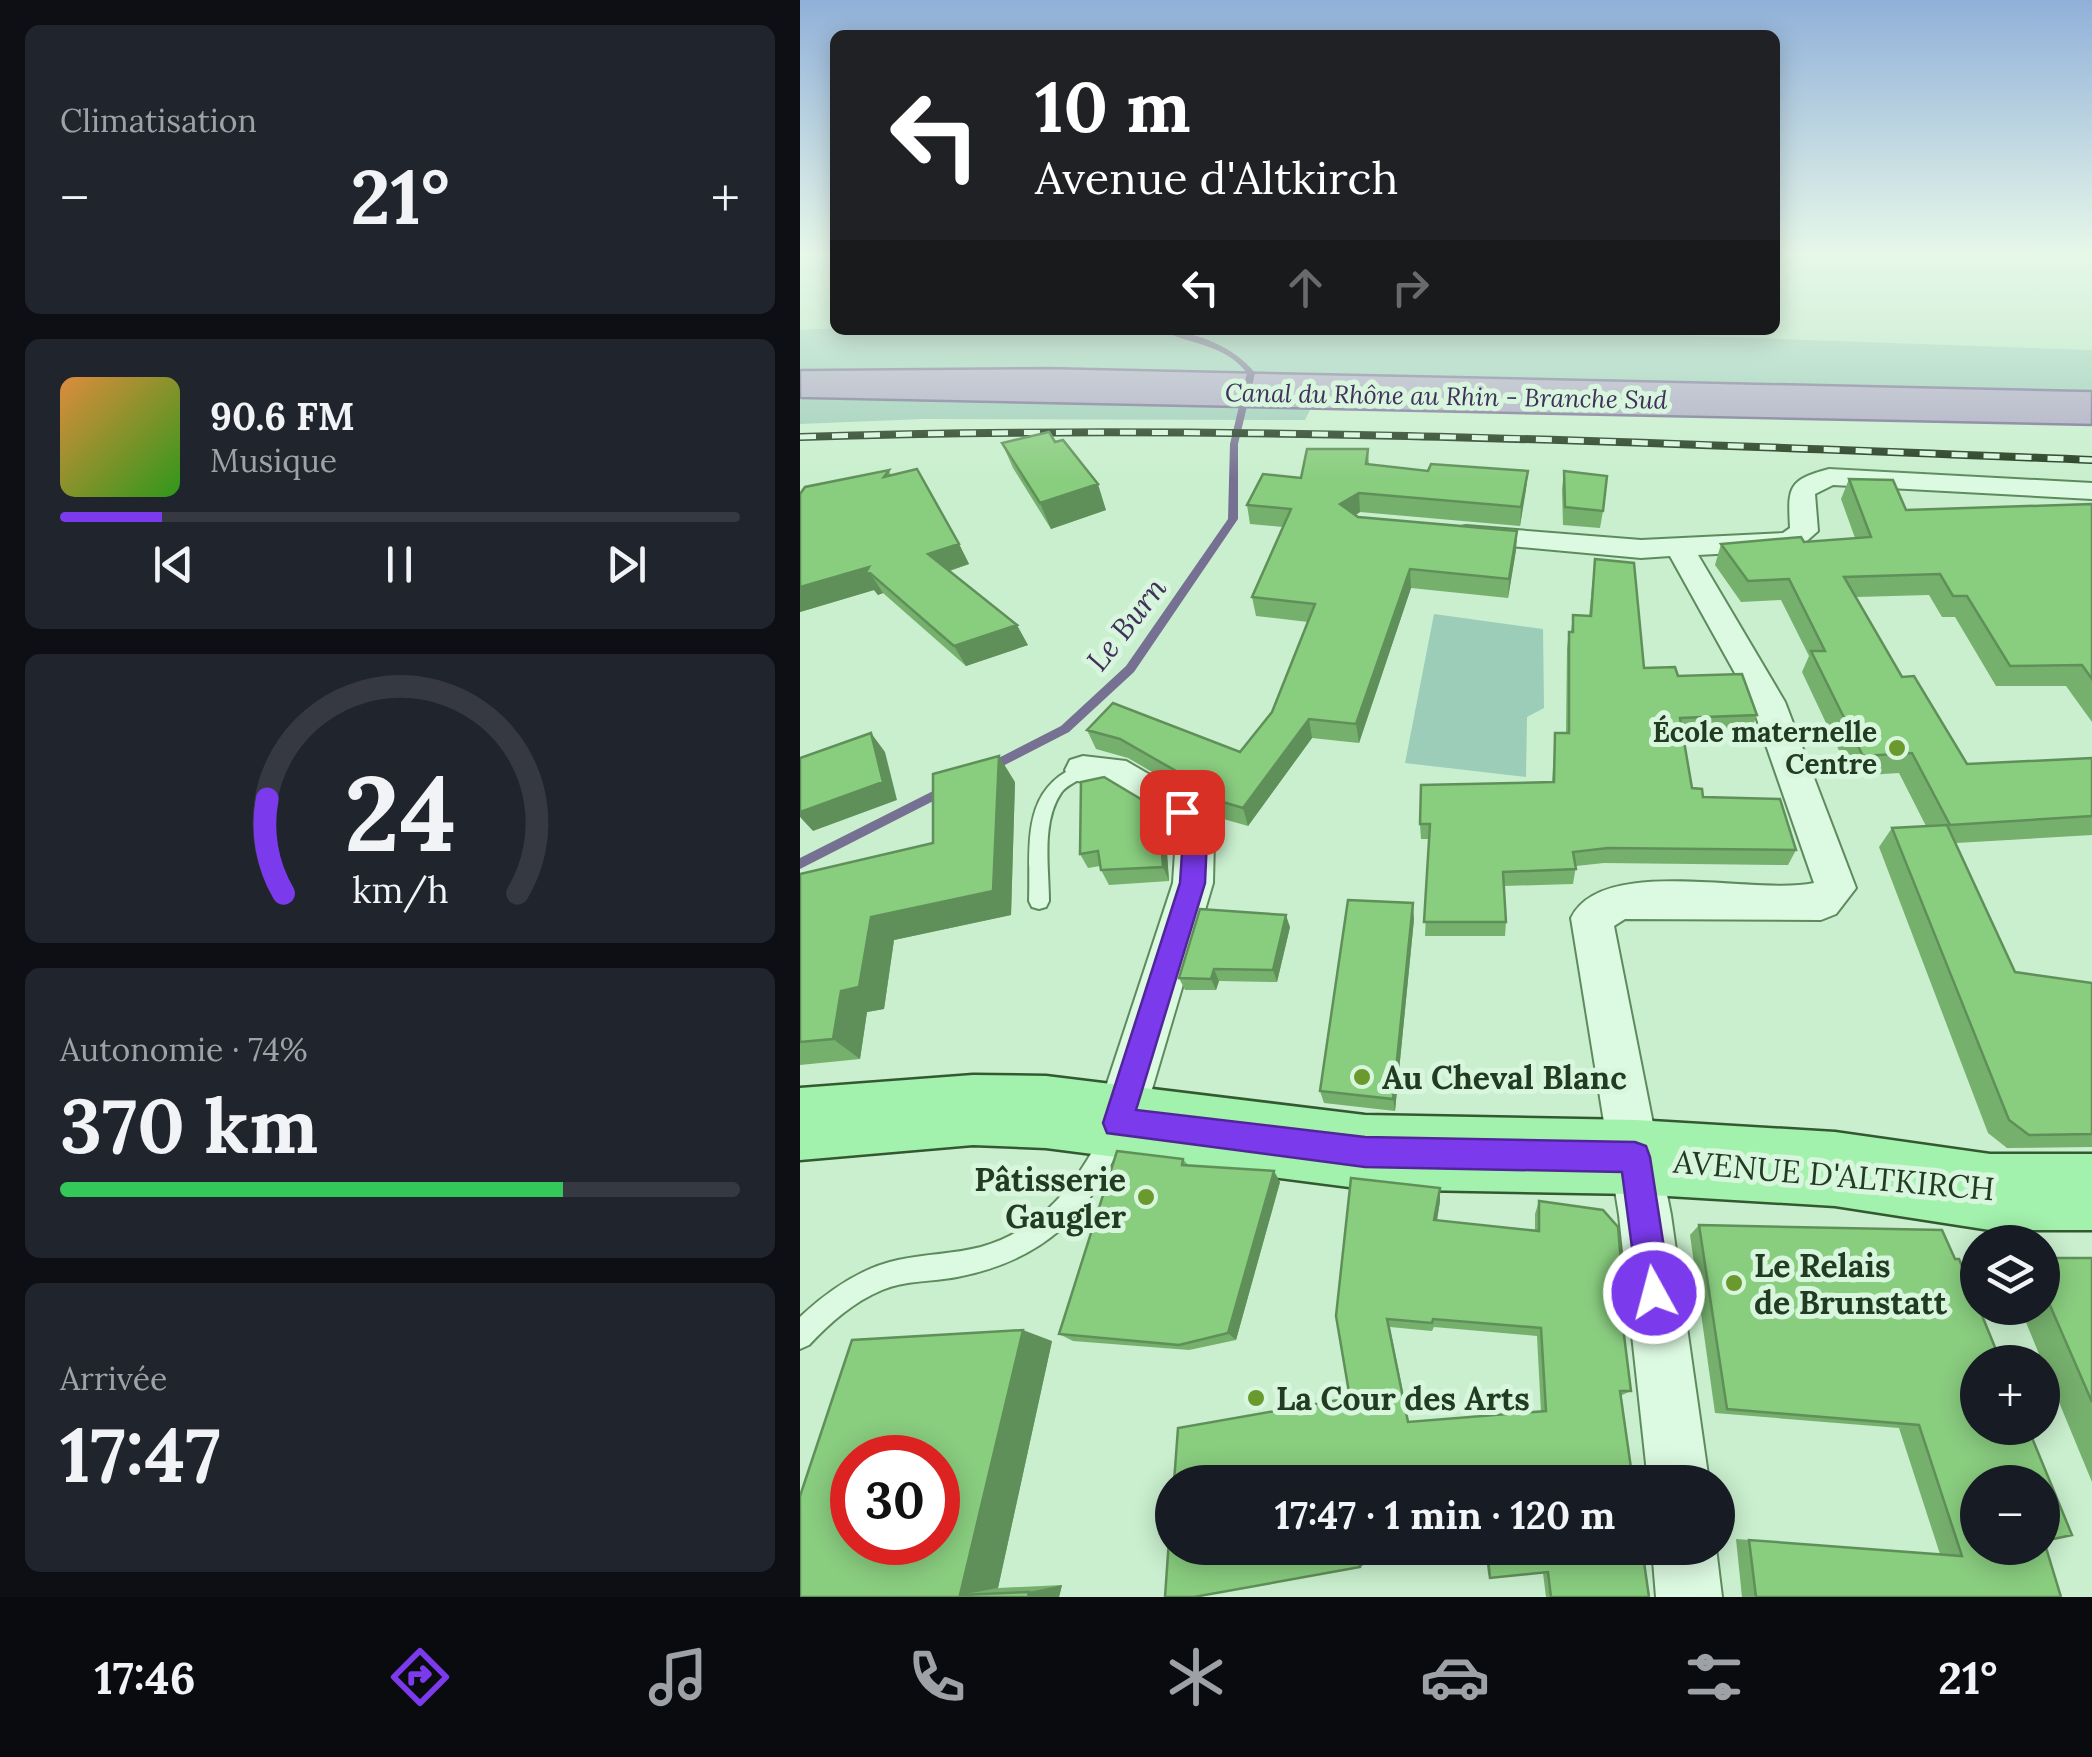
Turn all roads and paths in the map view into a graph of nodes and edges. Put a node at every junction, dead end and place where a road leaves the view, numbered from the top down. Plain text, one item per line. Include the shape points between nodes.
1 (2092, 491) edge
2 (1435, 531) edge
3 (1680, 549) junction
4 (1083, 770) joint
5 (1039, 902) dead end
6 (1118, 1123) junction
7 (800, 1124) edge
8 (1635, 1157) junction
9 (2092, 1192) edge
10 (800, 1336) edge
11 (1676, 1465) edge
12 (1686, 1565) edge
13 (1689, 1597) edge

1 - 3 street via 1829,476 1801,490 1804,531 1790,540
2 - 3 street
3 - 8 street via 1768,702 1836,888 1821,902 1618,901 1592,918
4 - 5 lane via 1056,784 1040,816
4 - 6 street via 1113,771 1182,812 1195,838 1192,883
6 - 7 main road, AVENUE D'ALTKIRCH via 972,1110
6 - 8 main road, AVENUE D'ALTKIRCH via 1365,1152
6 - 10 lane via 1098,1173 1061,1217 984,1260 884,1275 828,1307
8 - 9 main road, AVENUE D'ALTKIRCH via 1835,1168 1990,1192
8 - 11 street
12 - 13 street

